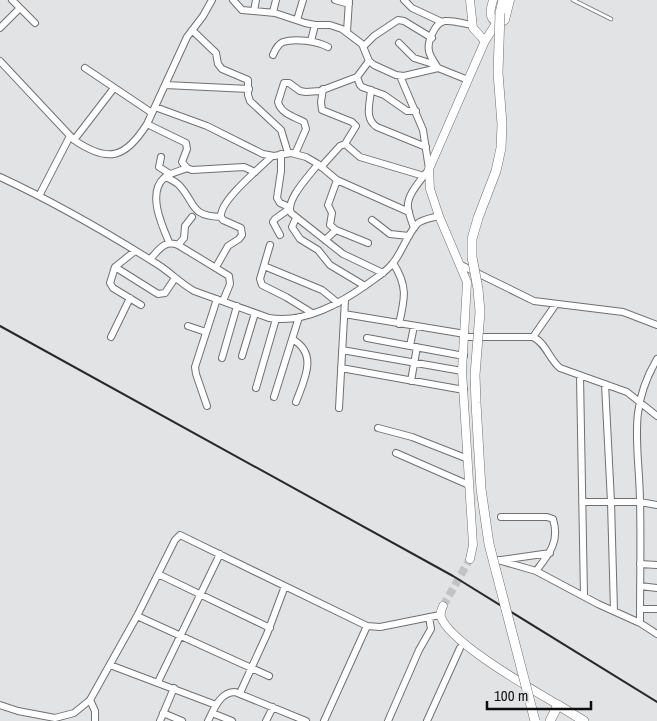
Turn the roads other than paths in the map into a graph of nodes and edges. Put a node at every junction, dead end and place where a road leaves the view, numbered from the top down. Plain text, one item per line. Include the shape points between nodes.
1 (12, 0) edge
2 (212, 0) edge
3 (233, 0) edge
4 (256, 0) edge
5 (276, 0) edge
6 (303, 0) edge
7 (334, 0) edge
8 (404, 0) edge
9 (470, 0) edge
10 (493, 0) edge
11 (573, 0) edge
12 (509, 1) edge
13 (349, 2) edge
14 (20, 8) junction
15 (254, 11) junction
16 (273, 12) junction
17 (498, 18) junction
18 (610, 19) dead end
19 (297, 20) junction
20 (442, 22) junction
21 (36, 23) dead end
22 (315, 25) junction
23 (473, 26) junction
24 (0, 28) edge
25 (192, 30) junction
26 (347, 32) junction
27 (432, 38) junction
28 (311, 41) junction
29 (485, 41) junction
30 (399, 43) dead end
31 (364, 46) junction
32 (328, 47) dead end
33 (273, 54) dead end
34 (0, 60) edge
35 (369, 61) junction
36 (437, 67) junction
37 (85, 68) dead end
38 (357, 76) junction
39 (400, 76) junction
40 (468, 80) junction
41 (165, 85) junction
42 (114, 88) junction
43 (323, 89) junction
44 (249, 90) junction
45 (371, 90) junction
46 (153, 110) junction
47 (416, 111) junction
48 (147, 124) junction
49 (72, 138) junction
50 (344, 144) junction
51 (426, 147) junction
52 (288, 154) junction
53 (160, 156) dead end
54 (272, 156) junction
55 (320, 166) junction
56 (186, 168) junction
57 (255, 172) junction
58 (427, 173) junction
59 (167, 176) junction
60 (0, 177) edge
61 (337, 180) junction
62 (39, 196) junction
63 (289, 208) junction
64 (409, 212) junction
65 (439, 216) junction
66 (192, 217) dead end
67 (220, 217) junction
68 (296, 218) junction
69 (372, 220) dead end
70 (414, 228) junction
71 (336, 230) junction
72 (280, 235) dead end
73 (410, 236) junction
74 (325, 240) junction
75 (170, 242) junction
76 (368, 244) dead end
77 (178, 245) junction
78 (270, 245) dead end
79 (135, 250) junction
80 (150, 259) junction
81 (394, 263) junction
82 (461, 265) junction
83 (264, 266) junction
84 (115, 267) junction
85 (216, 268) junction
86 (383, 273) junction
87 (175, 278) junction
88 (365, 286) junction
89 (130, 298) junction
90 (220, 300) junction
91 (341, 301) junction
92 (556, 304) junction
93 (141, 305) dead end
94 (236, 306) junction
95 (256, 313) junction
96 (312, 313) junction
97 (344, 314) junction
98 (299, 317) junction
99 (276, 319) junction
100 (400, 324) junction
101 (657, 325) edge
102 (188, 326) dead end
103 (414, 326) junction
104 (206, 332) junction
105 (465, 336) junction
106 (111, 337) dead end
107 (367, 338) dead end
108 (533, 338) junction
109 (292, 339) junction
110 (414, 347) junction
111 (342, 350) junction
112 (242, 356) dead end
113 (464, 356) junction
114 (222, 358) dead end
115 (657, 359) edge
116 (414, 363) junction
117 (341, 368) junction
118 (462, 371) junction
119 (580, 376) junction
120 (411, 381) junction
121 (605, 384) junction
122 (256, 388) dead end
123 (464, 390) junction
124 (274, 397) dead end
125 (639, 400) junction
126 (296, 402) dead end
127 (207, 406) dead end
128 (339, 408) dead end
129 (657, 416) edge
130 (378, 428) dead end
131 (396, 453) dead end
132 (468, 459) junction
133 (470, 485) junction
134 (582, 502) junction
135 (611, 502) junction
136 (640, 502) junction
137 (657, 505) edge
138 (501, 517) dead end
139 (550, 552) junction
140 (220, 554) junction
141 (470, 559) tunnel mouth
142 (640, 564) junction
143 (657, 565) edge
144 (536, 571) junction
145 (158, 574) junction
146 (284, 586) junction
147 (640, 586) junction
148 (657, 588) edge
149 (200, 594) junction
150 (584, 596) junction
151 (443, 606) tunnel mouth
152 (640, 609) junction
153 (657, 609) edge
154 (614, 611) junction
155 (440, 615) junction
156 (137, 616) junction
157 (429, 617) junction
158 (640, 623) junction
159 (367, 626) junction
160 (270, 628) junction
161 (657, 634) edge
162 (180, 636) junction
163 (460, 648) dead end
164 (110, 665) junction
165 (252, 669) junction
166 (269, 676) dead end
167 (158, 682) junction
168 (174, 688) junction
169 (240, 693) junction
170 (90, 700) junction
171 (0, 705) edge
172 (216, 705) junction
173 (558, 705) junction
174 (273, 707) junction
175 (212, 712) junction
176 (163, 713) junction
177 (95, 721) edge
178 (160, 721) edge
179 (182, 721) edge
180 (208, 721) edge
181 (232, 721) edge
182 (266, 721) edge
183 (306, 721) edge
184 (324, 721) edge
185 (388, 721) edge
186 (428, 721) edge
187 (535, 721) edge
188 (550, 721) edge
189 (584, 721) edge

1 - 14 street
2 - 25 street
3 - 15 street via 242,10
4 - 15 street
5 - 16 street
6 - 19 street
7 - 13 street
8 - 20 street via 412,8
9 - 23 street
10 - 17 street via 490,15 493,20
11 - 18 lane
12 - 17 main road
13 - 26 street
14 - 21 street
14 - 24 street
15 - 16 street
16 - 19 street
17 - 29 street
17 - 187 main road, bridge via 501,148 472,240 480,312 476,403 489,544
19 - 22 street
20 - 23 street
20 - 27 street
22 - 26 street via 330,25
22 - 28 street
23 - 29 street
25 - 41 street
25 - 44 street via 214,51 219,67 248,80
26 - 31 street
27 - 31 street via 398,20
27 - 36 street via 429,51
28 - 32 street
28 - 33 street via 282,42
29 - 40 street
30 - 36 street via 414,58
31 - 35 street
34 - 49 street
35 - 38 street
35 - 39 street
36 - 39 street
36 - 40 street
37 - 42 street
38 - 43 street
38 - 45 street via 360,85
39 - 47 street
40 - 58 street
41 - 44 street
41 - 46 street
42 - 46 street
42 - 49 street
43 - 50 street via 322,110 356,126
43 - 52 street via 306,92 286,82 282,86 278,106 306,125
44 - 52 street via 250,101 281,130
45 - 47 street via 384,94 403,110
45 - 51 street via 371,123
46 - 48 street
46 - 54 street via 207,126
47 - 51 street
48 - 49 street via 139,137 119,154 106,156
48 - 56 street via 186,143 182,162
49 - 62 street
50 - 55 street
50 - 58 street via 360,157
51 - 58 street
52 - 54 street
52 - 55 street via 306,157
52 - 63 street via 277,198
53 - 59 street via 159,167
54 - 57 street
55 - 61 street
55 - 63 street
56 - 57 street via 244,167
56 - 59 street
57 - 67 street via 225,203
58 - 64 street via 411,196
58 - 65 street
59 - 67 street via 177,183 198,211
59 - 75 street via 158,192 157,208
60 - 62 street
61 - 64 street
61 - 71 street via 328,205 332,214 330,225
62 - 79 street
63 - 68 street
63 - 72 street via 273,222
64 - 70 street
65 - 70 street via 422,221
65 - 82 street
66 - 77 street
67 - 85 street via 241,228 242,235 228,246
68 - 74 street
68 - 88 street via 292,227 300,239 318,250 334,268
69 - 73 street via 390,234
70 - 73 street
71 - 74 street
71 - 76 street
73 - 81 street
74 - 86 street via 348,257
75 - 77 street
75 - 80 street
77 - 85 street
78 - 83 street
79 - 80 street
79 - 84 street
80 - 87 street
81 - 86 street
81 - 100 street via 404,286
82 - 92 street via 524,298
82 - 105 street via 467,282
83 - 91 street
83 - 96 street via 260,279 262,285
84 - 87 street via 158,294 165,293
84 - 89 street via 110,283
85 - 90 street via 226,273 230,280
86 - 88 street
87 - 90 street via 194,291
88 - 91 street
89 - 93 street
89 - 106 street
90 - 94 street
90 - 104 street
91 - 96 street
91 - 97 street
92 - 101 street via 623,312
92 - 108 street
94 - 95 street
94 - 114 street
95 - 99 street
95 - 112 street
96 - 98 street
97 - 100 street
97 - 111 street
98 - 99 street
98 - 109 street
99 - 122 street
100 - 103 street
102 - 104 street
103 - 105 street
103 - 110 street
104 - 127 street via 196,374
105 - 108 street
105 - 113 street
107 - 110 street
108 - 119 street via 541,342 555,364
109 - 124 street
109 - 126 street via 303,347 308,358 306,375
110 - 113 street
110 - 116 street
111 - 116 street
111 - 117 street
113 - 118 street
115 - 125 street
116 - 118 street
116 - 120 street
117 - 120 street
117 - 128 street
118 - 123 street
119 - 121 street
119 - 134 street
120 - 123 street
121 - 125 street
121 - 135 street
123 - 132 street
125 - 129 street
125 - 136 street via 636,431
130 - 132 street via 412,437
131 - 133 street
132 - 133 street
133 - 141 street via 473,545
134 - 135 street
134 - 150 street
135 - 136 street
135 - 154 street
136 - 137 street
136 - 142 street
138 - 139 street via 552,519 554,542
139 - 144 street
139 - 144 street via 498,560
140 - 145 street via 180,535
140 - 146 street
140 - 149 street
142 - 143 street
142 - 147 street
144 - 150 street
145 - 149 street
145 - 156 street
146 - 159 street
146 - 160 street
147 - 148 street
147 - 152 street
149 - 160 street
149 - 162 street
150 - 154 street
151 - 155 street
152 - 153 street
152 - 158 street
154 - 158 street
155 - 157 street
155 - 173 street via 472,650
156 - 162 street
156 - 164 street
157 - 159 street via 380,627
157 - 185 street via 431,629
158 - 161 street
159 - 184 street
160 - 165 street
162 - 165 street
162 - 167 street
163 - 186 street
164 - 167 street
164 - 170 street
165 - 166 street
165 - 169 street
167 - 168 street
168 - 172 street
168 - 176 street
169 - 172 street via 230,692
169 - 174 street
170 - 171 street via 74,713 55,718
170 - 177 street
172 - 175 street
173 - 188 main road
173 - 189 main road
174 - 182 street
174 - 183 street
175 - 180 street
175 - 181 street
176 - 178 street
176 - 179 street

